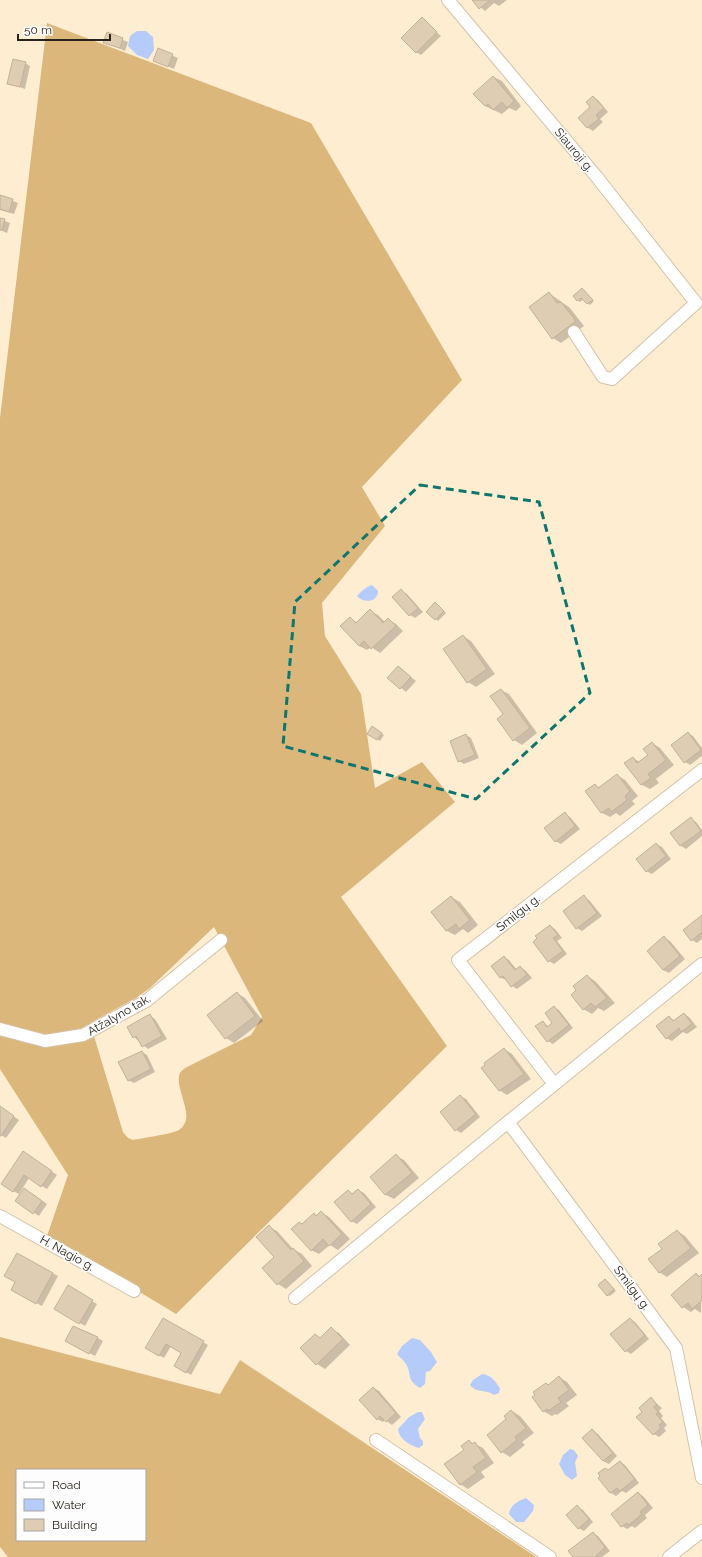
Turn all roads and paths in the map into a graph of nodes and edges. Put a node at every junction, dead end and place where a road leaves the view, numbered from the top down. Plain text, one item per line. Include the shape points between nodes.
1 (448, 0) edge
2 (574, 332) dead end
3 (702, 770) edge
4 (221, 940) dead end
5 (702, 964) edge
6 (0, 1028) edge
7 (554, 1084) junction
8 (508, 1122) junction
9 (0, 1216) edge
10 (134, 1291) dead end
11 (295, 1298) dead end
12 (376, 1440) dead end
13 (702, 1478) edge
14 (702, 1531) edge
15 (550, 1557) edge
16 (668, 1557) edge

1 - 2 street, Siauroji g. via 596,176 696,303 612,379 603,377
3 - 7 street, Smilgų g. via 458,960
4 - 6 street, Atžalyno tak. via 146,1001 83,1035 45,1041
5 - 7 street
7 - 8 street
8 - 11 street
8 - 13 street, Smilgų g. via 676,1348
9 - 10 street, H. Nagio g.
12 - 15 street
14 - 16 street

